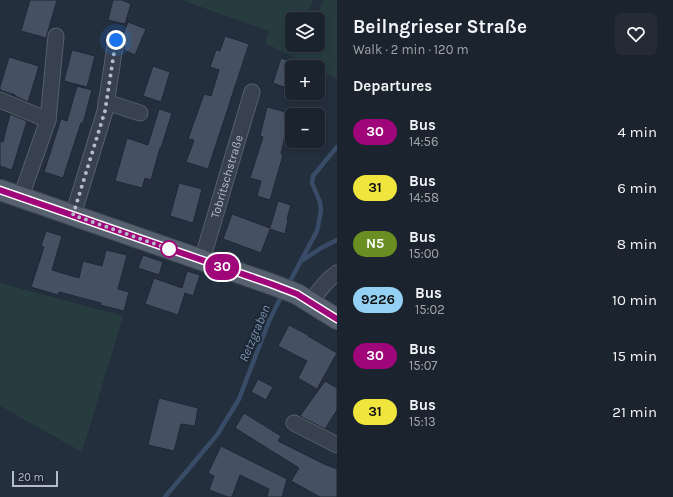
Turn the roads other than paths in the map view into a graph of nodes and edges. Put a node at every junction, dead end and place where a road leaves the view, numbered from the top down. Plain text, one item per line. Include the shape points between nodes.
1 (56, 36) dead end
2 (116, 40) dead end
3 (252, 92) dead end
4 (0, 100) edge
5 (106, 102) junction
6 (140, 113) dead end
7 (48, 120) junction
8 (0, 190) edge
9 (21, 197) junction
10 (73, 215) junction
11 (202, 260) junction
12 (337, 273) edge
13 (304, 299) junction
14 (337, 319) edge
15 (294, 423) dead end
16 (337, 445) edge

1 - 7 street
2 - 5 street
3 - 11 street, Tobritschstraße
4 - 7 street
5 - 6 street
5 - 10 street
7 - 9 street
8 - 9 main road
9 - 10 main road
10 - 11 main road
11 - 13 main road via 271,284
12 - 13 street via 319,290
13 - 14 main road
15 - 16 street

